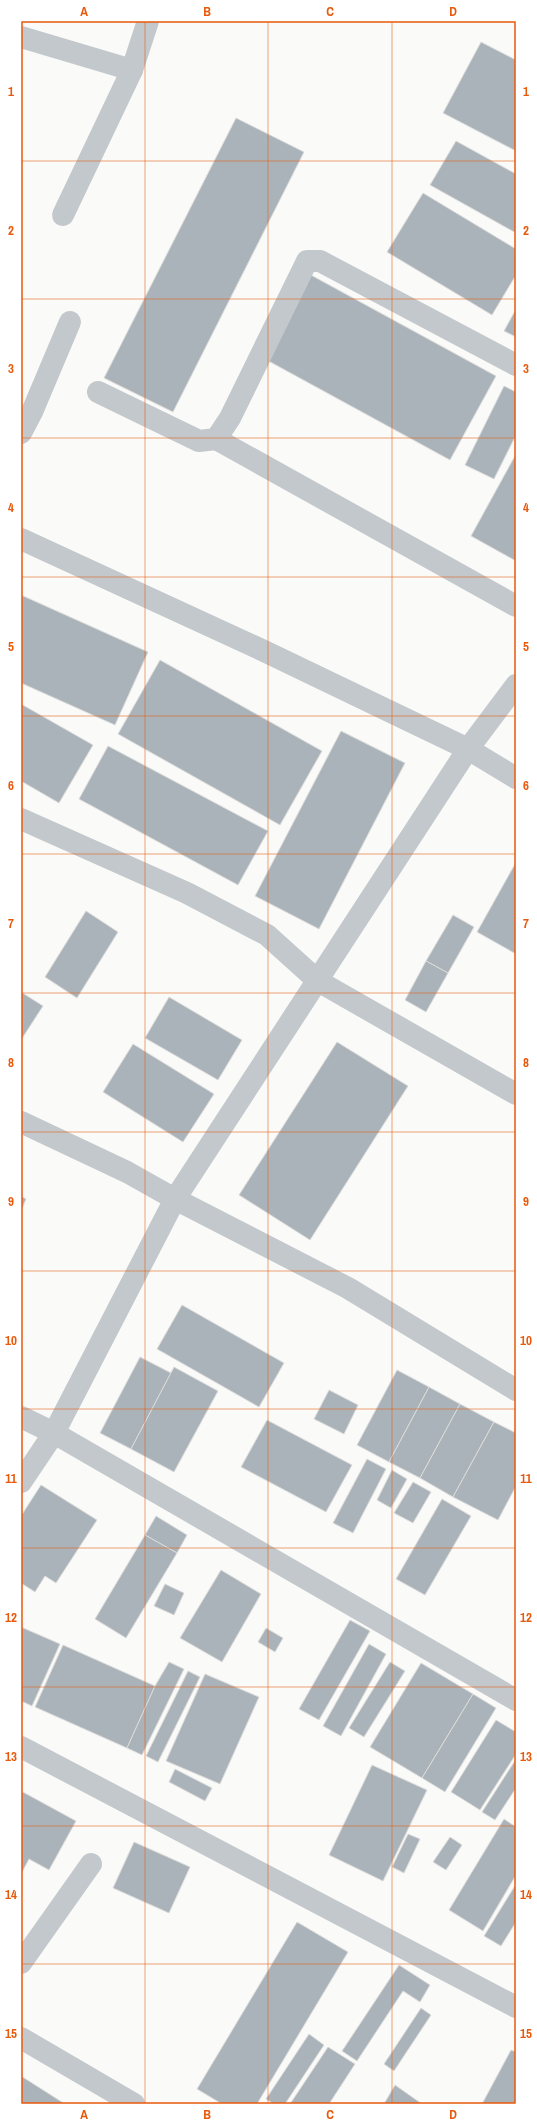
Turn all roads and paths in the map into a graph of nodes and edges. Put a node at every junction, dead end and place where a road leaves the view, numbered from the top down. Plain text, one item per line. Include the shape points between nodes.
1 (148, 21) edge
2 (21, 36) edge
3 (132, 70) junction
4 (63, 215) dead end
5 (70, 322) dead end
6 (516, 365) edge
7 (98, 392) dead end
8 (21, 433) edge
9 (216, 440) junction
10 (21, 539) edge
11 (516, 606) edge
12 (516, 685) edge
13 (468, 749) junction
14 (516, 778) edge
15 (21, 819) edge
16 (318, 981) junction
17 (516, 1094) edge
18 (21, 1122) edge
19 (175, 1199) junction
20 (516, 1390) edge
21 (21, 1417) edge
22 (54, 1432) junction
23 (21, 1482) edge
24 (516, 1700) edge
25 (21, 1747) edge
26 (91, 1864) dead end
27 (21, 1963) edge
28 (516, 2006) edge
29 (21, 2038) edge
30 (134, 2104) edge

1 - 3 street
2 - 3 street
3 - 4 street
5 - 8 street
6 - 9 street via 320,261 307,261 230,418
7 - 9 street via 199,441
9 - 11 street
10 - 13 street
12 - 13 street
13 - 14 street
13 - 16 street
15 - 16 street via 187,893 267,935
16 - 17 street
16 - 19 street
18 - 19 street via 128,1172
19 - 20 street via 348,1288
19 - 22 street
21 - 22 street
22 - 23 street
22 - 24 street
25 - 28 street
26 - 27 street
29 - 30 street

